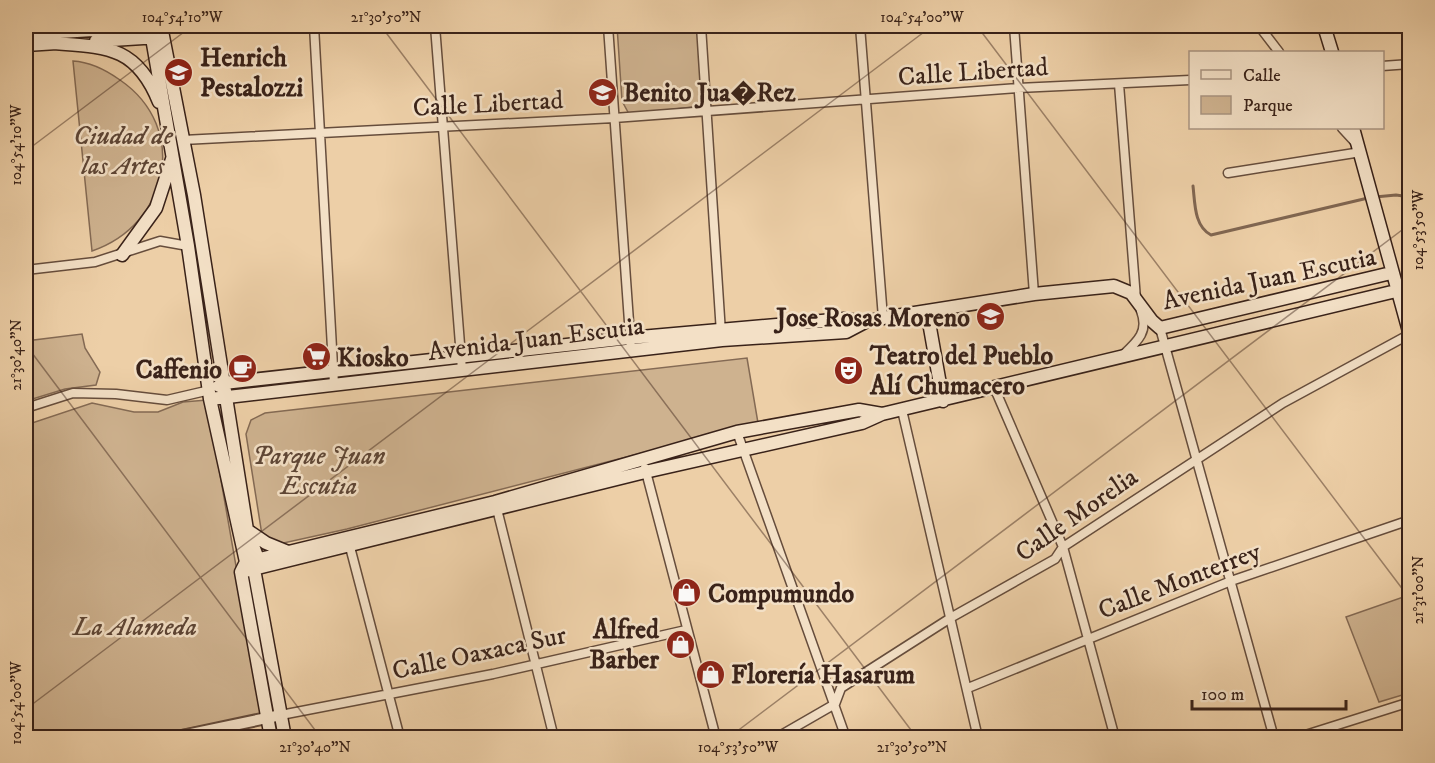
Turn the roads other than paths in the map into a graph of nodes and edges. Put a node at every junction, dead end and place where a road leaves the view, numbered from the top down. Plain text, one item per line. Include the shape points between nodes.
1 (314, 26) edge
2 (435, 26) edge
3 (608, 26) edge
4 (701, 26) edge
5 (860, 26) edge
6 (1014, 26) edge
7 (1259, 26) edge
8 (1324, 26) edge
9 (93, 27) edge
10 (158, 30) edge
11 (26, 34) edge
12 (52, 43) junction
13 (26, 45) edge
14 (1278, 51) edge
15 (1332, 51) edge
16 (1410, 64) edge
17 (1384, 66) edge
18 (1189, 80) edge
19 (1119, 84) junction
20 (1017, 88) junction
21 (865, 99) junction
22 (705, 110) junction
23 (614, 118) junction
24 (168, 124) junction
25 (443, 126) junction
26 (1343, 129) edge
27 (1353, 129) edge
28 (320, 133) junction
29 (183, 140) junction
30 (1360, 149) junction
31 (173, 155) junction
32 (1228, 173) dead end
33 (188, 246) junction
34 (122, 255) junction
35 (26, 270) edge
36 (1391, 273) junction
37 (1409, 279) edge
38 (1396, 291) junction
39 (1034, 294) junction
40 (1137, 301) junction
41 (927, 311) junction
42 (883, 318) junction
43 (1160, 328) junction
44 (721, 334) junction
45 (1409, 334) edge
46 (630, 344) junction
47 (1164, 344) junction
48 (1123, 355) junction
49 (462, 364) junction
50 (333, 378) junction
51 (224, 383) junction
52 (994, 387) junction
53 (210, 395) junction
54 (245, 396) junction
55 (226, 398) junction
56 (943, 401) junction
57 (26, 408) edge
58 (902, 410) junction
59 (882, 414) junction
60 (230, 417) junction
61 (737, 432) junction
62 (745, 450) junction
63 (1197, 457) junction
64 (644, 466) junction
65 (496, 506) junction
66 (1410, 520) edge
67 (246, 530) junction
68 (352, 541) junction
69 (1063, 547) junction
70 (288, 552) junction
71 (250, 565) junction
72 (1231, 581) junction
73 (952, 617) junction
74 (686, 630) junction
75 (1088, 638) junction
76 (533, 664) junction
77 (968, 688) junction
78 (388, 694) junction
79 (1410, 702) edge
80 (835, 704) junction
81 (280, 715) junction
82 (268, 718) junction
83 (172, 738) edge
84 (271, 738) edge
85 (285, 738) edge
86 (400, 738) edge
87 (554, 738) edge
88 (716, 738) edge
89 (776, 738) edge
90 (846, 738) edge
91 (978, 738) edge
92 (1115, 738) edge
93 (1274, 738) edge
94 (1296, 738) edge

1 - 28 street
2 - 25 street
3 - 23 street
4 - 22 street
5 - 21 street
6 - 20 street
7 - 14 street
8 - 15 main road
9 - 10 main road
9 - 11 main road
10 - 12 main road
10 - 24 main road
10 - 29 main road
12 - 13 main road
12 - 24 main road via 108,48 127,58 154,90
16 - 17 street
18 - 19 street, Calle Libertad
19 - 20 street, Calle Libertad
19 - 40 street
20 - 21 street, Calle Libertad
20 - 39 street
21 - 22 street, Calle Libertad
21 - 42 street
22 - 23 street, Calle Libertad
22 - 44 street
23 - 25 street, Calle Libertad
23 - 46 street
24 - 31 main road
25 - 28 street, Calle Libertad
25 - 49 street
26 - 30 street
27 - 30 main road
28 - 29 street, Calle Libertad
28 - 50 street
29 - 51 main road
30 - 32 street
30 - 36 main road
31 - 33 main road
31 - 34 main road via 156,208
33 - 34 street via 160,241
33 - 53 main road
34 - 35 street via 65,267
36 - 37 street, Avenida Juan Escutia
36 - 38 main road
36 - 43 main road, Avenida Juan Escutia
37 - 38 street, Avenida Juan Escutia
38 - 45 main road
38 - 47 main road, Avenida Juan Escutia
39 - 40 main road, Avenida Juan Escutia via 1114,286 1131,292
39 - 41 main road, Avenida Juan Escutia
40 - 43 main road, Avenida Juan Escutia
40 - 48 street via 1145,320 1143,331
41 - 42 main road, Avenida Juan Escutia
41 - 56 main road
42 - 44 main road, Avenida Juan Escutia via 864,322 846,333
43 - 47 street
44 - 46 main road, Avenida Juan Escutia
45 - 63 street, Calle Morelia via 1283,403
46 - 49 main road, Avenida Juan Escutia
47 - 48 main road, Avenida Juan Escutia
47 - 63 street
48 - 52 main road, Avenida Juan Escutia
49 - 50 main road, Avenida Juan Escutia
50 - 51 main road, Avenida Juan Escutia
50 - 54 main road, Avenida Juan Escutia
51 - 53 main road, Avenida Juan Escutia
51 - 55 main road
52 - 56 main road, Avenida Juan Escutia
52 - 69 street
53 - 55 main road, Avenida Juan Escutia
53 - 57 street via 166,400 73,393
53 - 71 main road
54 - 55 main road, Avenida Juan Escutia
54 - 60 main road
55 - 60 main road
56 - 58 main road, Avenida Juan Escutia
58 - 59 main road, Avenida Juan Escutia
58 - 73 street
59 - 61 main road, Avenida Juan Escutia via 859,410
59 - 62 main road, Avenida Juan Escutia via 862,423
60 - 67 main road
61 - 62 street
61 - 64 main road, Avenida Juan Escutia
62 - 64 main road, Avenida Juan Escutia
62 - 80 street
63 - 69 street, Calle Morelia
63 - 72 street
64 - 65 main road, Avenida Juan Escutia
64 - 74 street
65 - 68 main road, Avenida Juan Escutia
65 - 76 street
66 - 72 street, Calle Monterrey
67 - 70 main road
67 - 71 main road
68 - 70 main road, Avenida Juan Escutia
68 - 71 main road, Avenida Juan Escutia
68 - 78 street
69 - 73 street, Calle Morelia via 1055,559
69 - 75 street
70 - 71 main road, Avenida Juan Escutia
71 - 81 main road
71 - 82 main road
72 - 75 street, Calle Monterrey
72 - 93 street
73 - 77 street
73 - 80 street, Calle Morelia via 841,688
74 - 76 street, Calle Oaxaca Sur
74 - 88 street
75 - 77 street, Calle Monterrey
75 - 92 street
76 - 78 street, Calle Oaxaca Sur
76 - 87 street
77 - 91 street
78 - 81 street, Calle Oaxaca Sur
78 - 86 street
79 - 94 street
80 - 89 street, Calle Morelia
80 - 90 street
81 - 82 street
81 - 85 main road
82 - 83 street
82 - 84 main road

